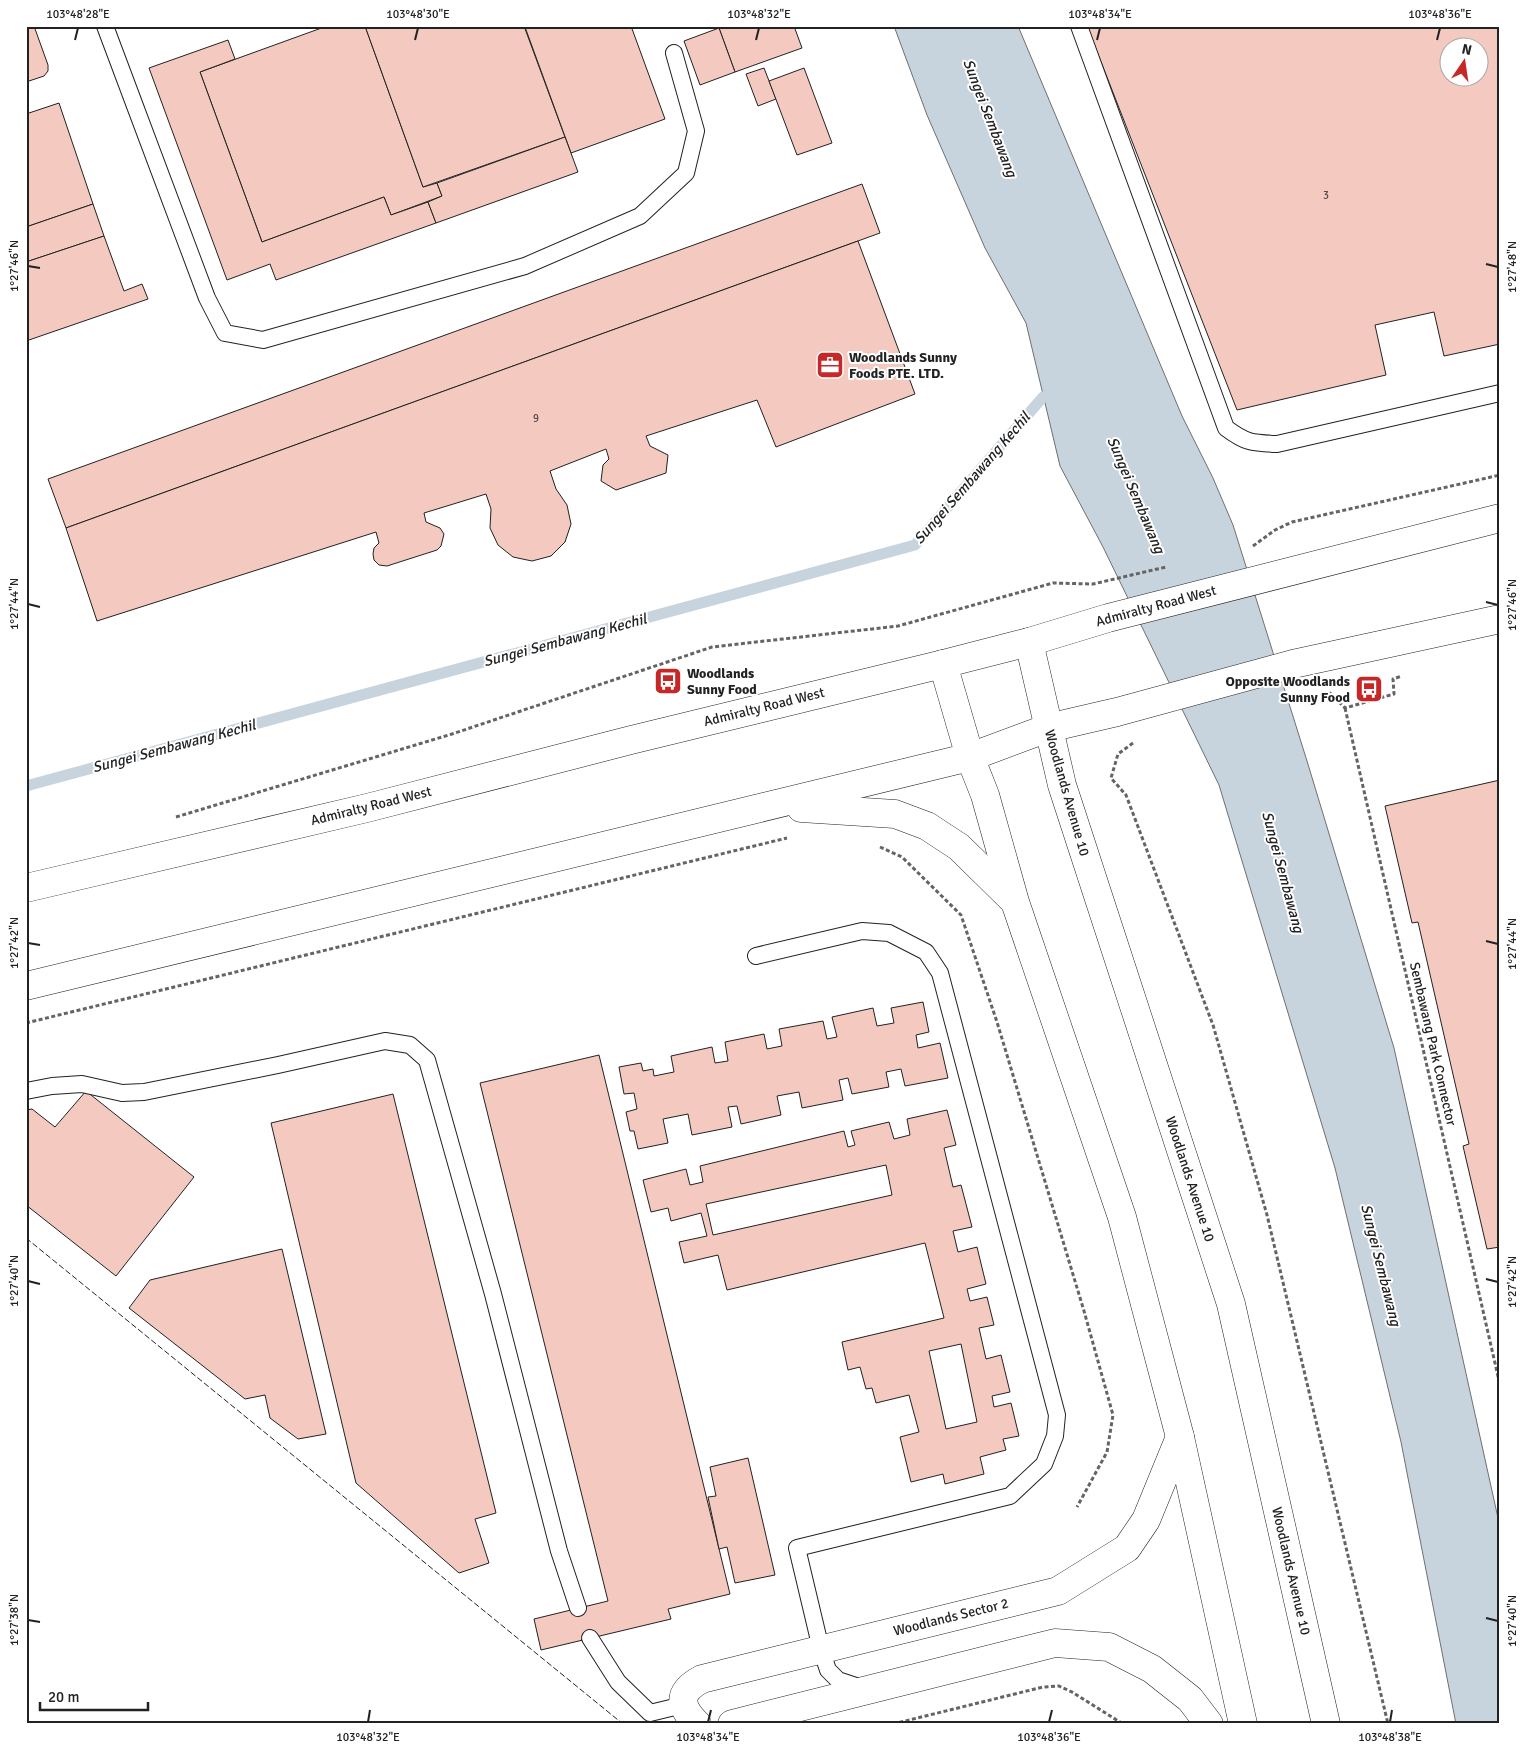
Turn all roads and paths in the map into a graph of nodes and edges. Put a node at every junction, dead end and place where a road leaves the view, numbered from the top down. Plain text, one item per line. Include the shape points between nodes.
1 (105, 26) edge
2 (1078, 26) edge
3 (674, 53) dead end
4 (1500, 392) edge
5 (1500, 475) edge
6 (1500, 518) edge
7 (1253, 546) dead end
8 (1093, 584) dead end
9 (1500, 619) edge
10 (1029, 642) junction
11 (943, 664) junction
12 (1409, 673) dead end
13 (1314, 692) dead end
14 (1345, 708) junction
15 (1048, 728) junction
16 (1139, 739) dead end
17 (970, 757) junction
18 (769, 806) junction
19 (168, 819) dead end
20 (789, 838) dead end
21 (872, 843) dead end
22 (26, 888) edge
23 (1015, 902) junction
24 (756, 956) dead end
25 (26, 986) edge
26 (26, 1023) edge
27 (26, 1091) edge
28 (1500, 1385) edge
29 (1180, 1437) junction
30 (1077, 1507) dead end
31 (578, 1608) dead end
32 (590, 1638) dead end
33 (821, 1649) junction
34 (869, 1690) junction
35 (690, 1715) edge
36 (732, 1724) edge
37 (893, 1724) edge
38 (1123, 1724) edge
39 (1209, 1724) edge
40 (1243, 1724) edge
41 (1326, 1724) edge
42 (1388, 1724) edge

1 - 3 lane via 207,298 226,333 262,340 525,266 640,216 686,173 696,131
2 - 4 lane via 1226,428 1240,439 1277,444
5 - 7 path via 1292,522
6 - 10 main road, Admiralty Road West via 1108,618
8 - 19 path via 1053,582 898,626 712,647 452,734
9 - 15 main road via 1293,664
10 - 11 main road, Admiralty Road West
10 - 15 main road, Woodlands Avenue 10
11 - 17 main road
11 - 22 main road, Admiralty Road West via 367,808
12 - 14 path via 1393,679 1394,694
13 - 14 path via 1330,693
14 - 28 path, Sembawang Park Connector
15 - 17 main road
15 - 41 main road, Woodlands Avenue 10 via 1078,835 1231,1304
16 - 42 path via 1118,754 1111,778 1126,794 1213,1025 1267,1215
17 - 18 main road
17 - 23 main road via 985,796
18 - 23 main road via 895,814 927,826 959,847
18 - 25 main road
20 - 26 path
21 - 30 path via 902,857 961,915 997,1022 1113,1415 1107,1452
23 - 29 main road via 1122,1217
24 - 33 lane via 862,931 889,933 926,952 940,973 1058,1415 1055,1436 1044,1464 1010,1496 797,1548
27 - 31 lane via 82,1084 122,1093 144,1092 385,1041 410,1045 428,1060 559,1551
29 - 33 main road, Woodlands Sector 2 via 1146,1520 1127,1548 1058,1591
29 - 40 main road
32 - 35 lane via 618,1682 650,1713
33 - 34 lane via 828,1670 838,1680
33 - 35 main road, Woodlands Sector 2 via 692,1684 685,1694
34 - 36 main road
34 - 39 main road via 1055,1643 1109,1647 1152,1669 1190,1699
37 - 38 path via 1043,1687 1059,1686

